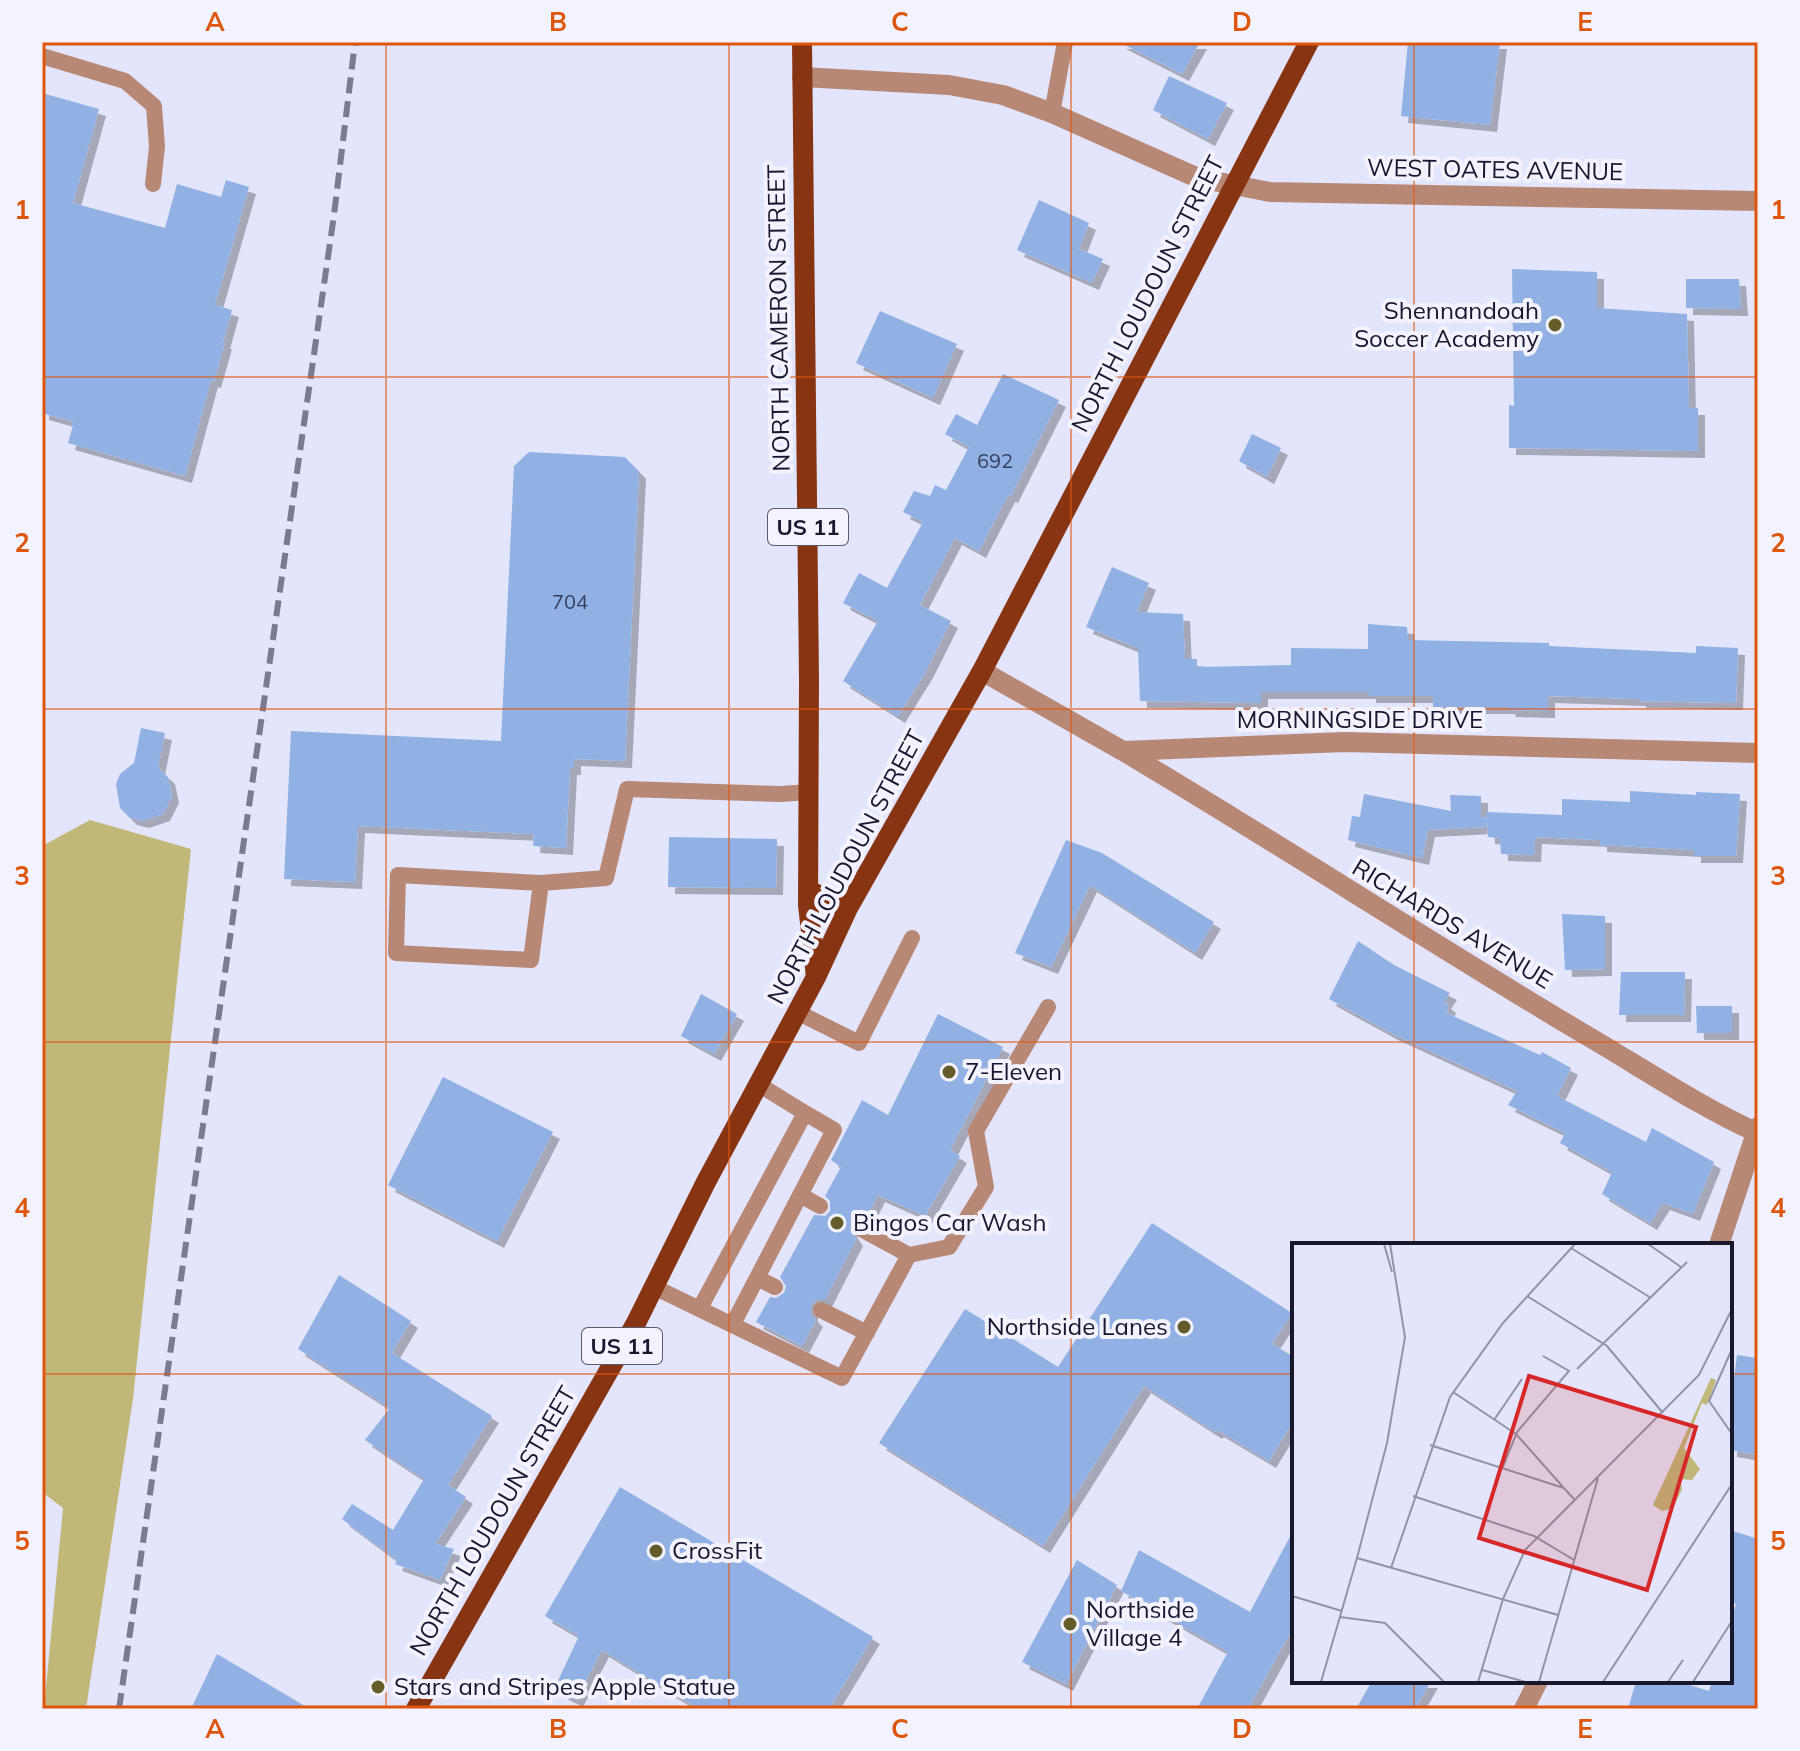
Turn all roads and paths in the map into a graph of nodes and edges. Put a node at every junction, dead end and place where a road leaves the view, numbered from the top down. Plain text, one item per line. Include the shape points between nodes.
1 (802, 42) edge
2 (1065, 42) edge
3 (1309, 42) edge
4 (42, 56) edge
5 (802, 77) junction
6 (1052, 113) junction
7 (153, 184) dead end
8 (1232, 187) junction
9 (1758, 201) edge
10 (982, 671) junction
11 (1123, 751) junction
12 (1758, 753) edge
13 (809, 792) junction
14 (541, 883) junction
15 (808, 890) junction
16 (848, 908) junction
17 (912, 938) dead end
18 (816, 977) junction
19 (1048, 1007) dead end
20 (797, 1012) junction
21 (758, 1084) junction
22 (805, 1113) junction
23 (1757, 1131) edge
24 (800, 1195) junction
25 (820, 1206) dead end
26 (861, 1229) dead end
27 (1720, 1243) edge
28 (909, 1255) junction
29 (757, 1278) junction
30 (654, 1287) junction
31 (775, 1287) dead end
32 (700, 1308) junction
33 (821, 1310) dead end
34 (733, 1324) junction
35 (867, 1333) junction
36 (1537, 1683) edge
37 (416, 1709) edge
38 (1524, 1709) edge

1 - 5 main road, NORTH CAMERON STREET / US 11
2 - 6 lane
3 - 8 main road, NORTH LOUDOUN STREET / US 11
4 - 7 lane via 125,81 154,106
5 - 6 street, WEST OATES AVENUE via 949,85 1003,95
5 - 13 main road, NORTH CAMERON STREET / US 11
6 - 8 street, WEST OATES AVENUE via 1198,178
8 - 9 street, WEST OATES AVENUE
8 - 10 main road, NORTH LOUDOUN STREET / US 11
10 - 11 street
10 - 16 main road, NORTH LOUDOUN STREET / US 11
11 - 12 street, MORNINGSIDE DRIVE via 1345,742
11 - 23 street, RICHARDS AVENUE via 1504,986
13 - 14 lane via 627,789 606,878
13 - 15 main road, NORTH CAMERON STREET / US 11
14 - 14 lane via 398,875 396,953 531,960
15 - 16 main road
15 - 18 main road, NORTH CAMERON STREET / US 11
16 - 18 main road, NORTH LOUDOUN STREET / US 11
17 - 20 lane via 859,1043
18 - 20 main road, NORTH LOUDOUN STREET / US 11
19 - 28 lane via 976,1131 986,1187 949,1247
20 - 21 main road, NORTH LOUDOUN STREET / US 11
21 - 22 lane
21 - 30 main road, NORTH LOUDOUN STREET / US 11
22 - 24 lane via 834,1130
22 - 32 lane
23 - 27 street
24 - 25 lane
24 - 29 lane
26 - 28 lane
28 - 35 lane
29 - 31 lane
29 - 34 lane
30 - 32 lane
30 - 37 main road, NORTH LOUDOUN STREET / US 11
32 - 34 lane
33 - 35 lane
34 - 35 lane via 842,1378
36 - 38 street

